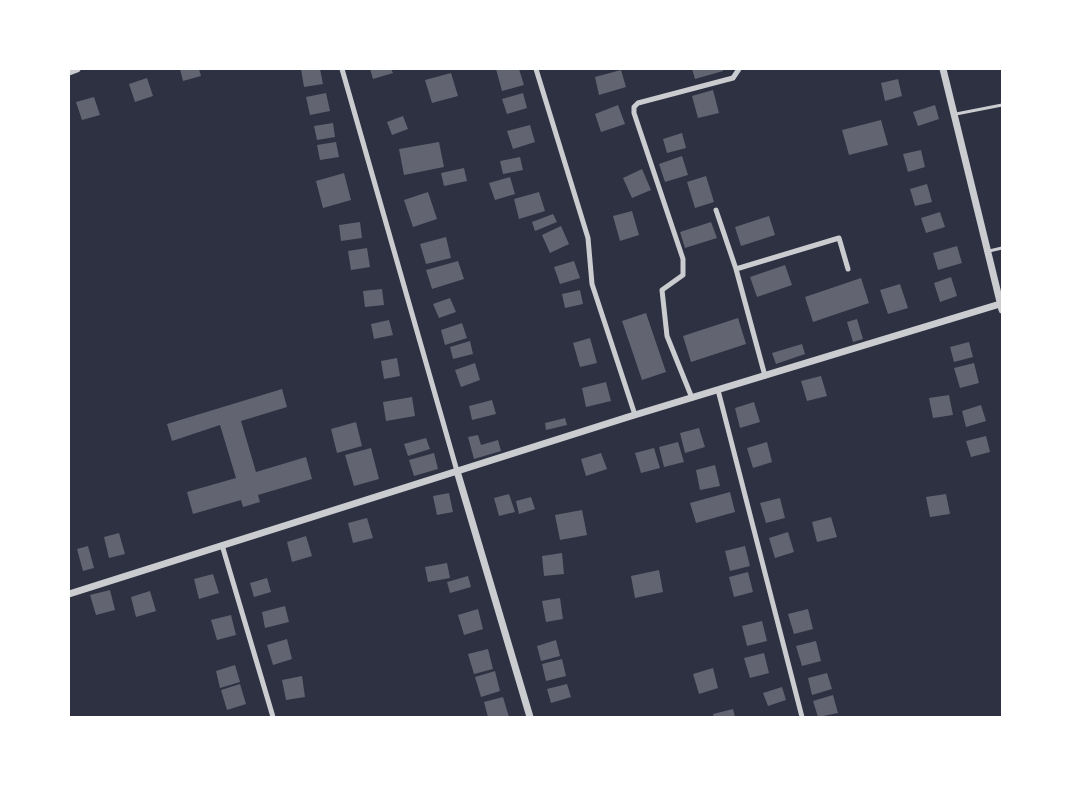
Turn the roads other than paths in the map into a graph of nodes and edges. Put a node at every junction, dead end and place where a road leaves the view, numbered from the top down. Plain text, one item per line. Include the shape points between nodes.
1 (77, 69) edge
2 (342, 69) edge
3 (536, 69) edge
4 (739, 69) edge
5 (943, 69) edge
6 (69, 72) edge
7 (1002, 105) edge
8 (954, 115) junction
9 (716, 210) dead end
10 (1002, 248) edge
11 (988, 251) junction
12 (848, 269) dead end
13 (736, 270) junction
14 (1001, 307) edge
15 (765, 376) junction
16 (718, 390) junction
17 (692, 398) junction
18 (634, 415) junction
19 (457, 471) junction
20 (222, 545) junction
21 (69, 594) edge
22 (273, 717) edge
23 (530, 717) edge
24 (802, 717) edge

1 - 6 street
2 - 19 street
3 - 18 street via 588,238 592,284
4 - 17 street via 733,78 634,107 682,259 683,275 662,290 667,336
5 - 8 street
7 - 8 lane
8 - 11 street
9 - 13 street
10 - 11 lane
11 - 14 street
12 - 13 street via 839,238
13 - 15 street
14 - 15 street
15 - 16 street
16 - 17 street
16 - 24 street
17 - 18 street
18 - 19 street
19 - 20 street
19 - 23 street
20 - 21 street
20 - 22 street

